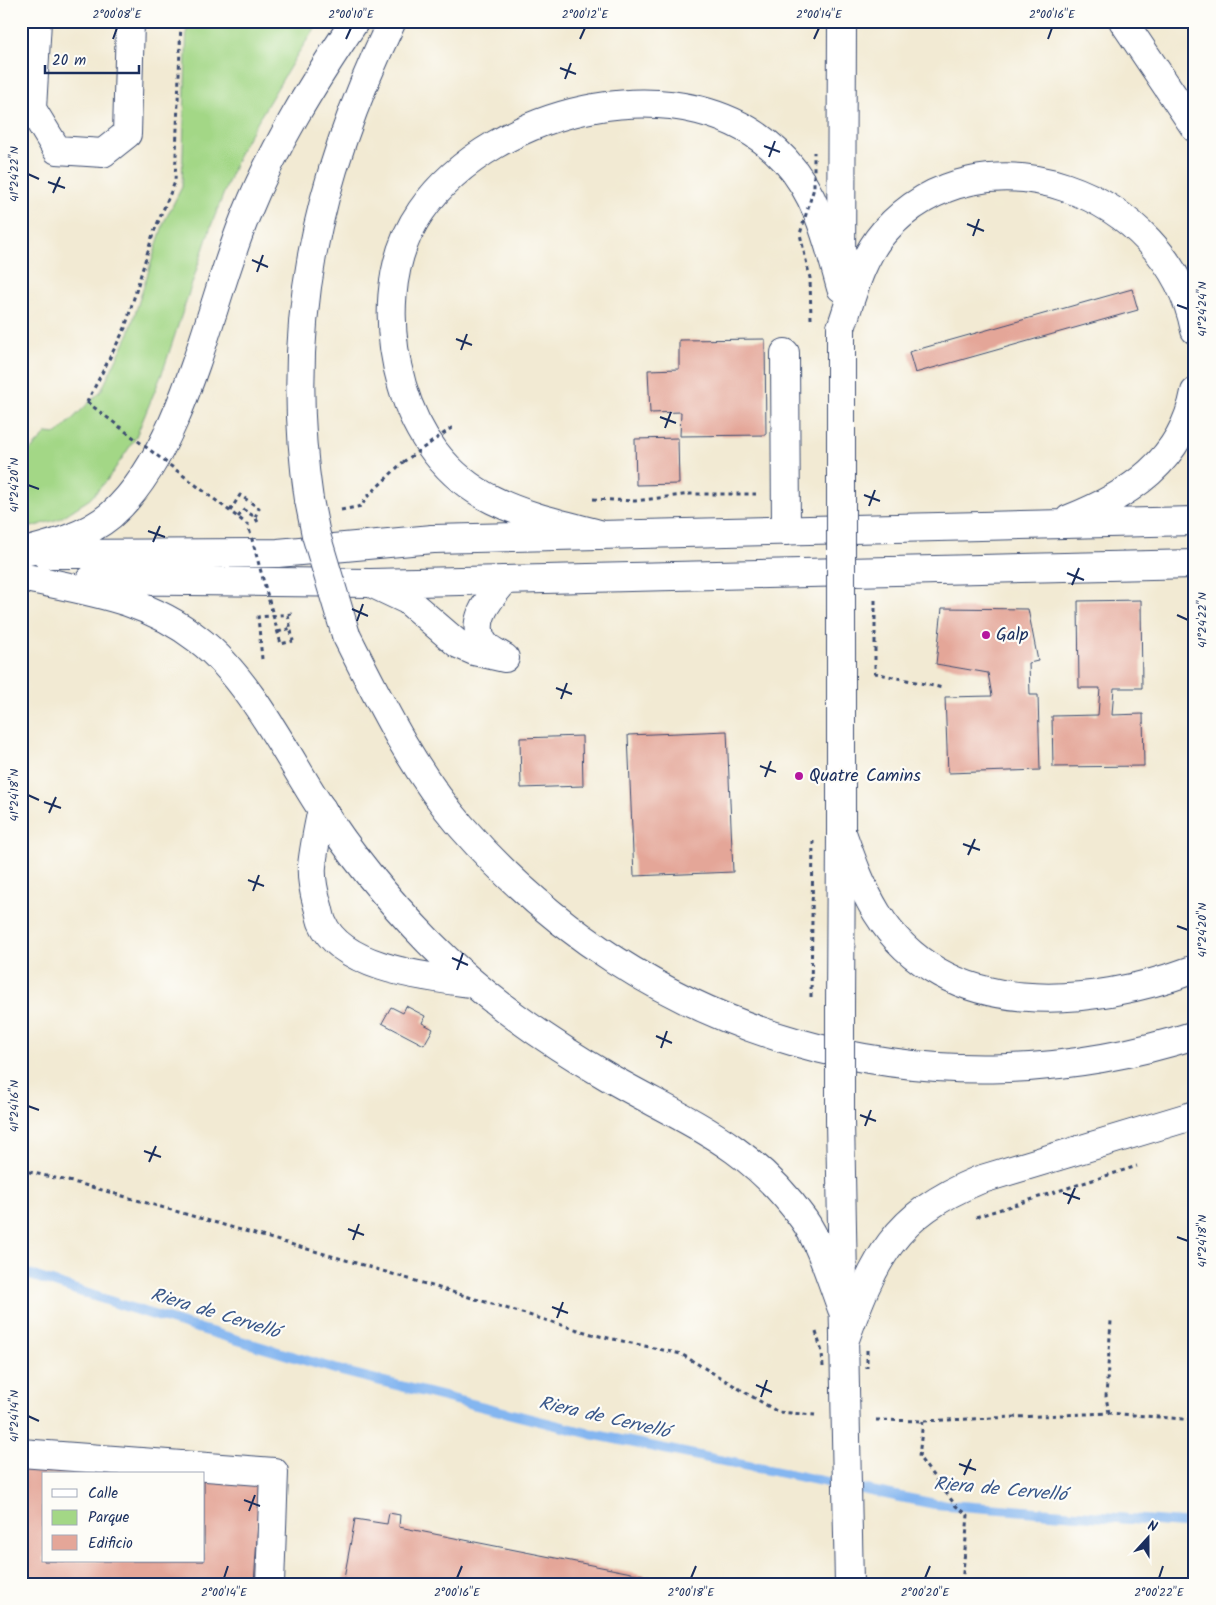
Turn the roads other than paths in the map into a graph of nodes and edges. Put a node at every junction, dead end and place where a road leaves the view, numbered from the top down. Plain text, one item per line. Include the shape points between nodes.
1 (37, 21) edge
2 (130, 21) edge
3 (355, 21) edge
4 (392, 21) edge
5 (842, 21) edge
6 (1123, 21) edge
7 (1195, 128) edge
8 (841, 288) junction
9 (841, 328) junction
10 (1195, 330) edge
11 (785, 353) dead end
12 (1195, 392) edge
13 (1195, 521) edge
14 (1056, 524) junction
15 (786, 531) junction
16 (603, 535) junction
17 (21, 553) edge
18 (1195, 564) edge
19 (26, 579) edge
20 (505, 580) junction
21 (371, 583) junction
22 (322, 809) junction
23 (841, 830) junction
24 (1195, 969) edge
25 (471, 984) junction
26 (1195, 1035) edge
27 (1195, 1114) edge
28 (842, 1309) junction
29 (859, 1344) junction
30 (21, 1452) edge
31 (270, 1584) edge
32 (849, 1584) edge

1 - 2 main road via 32,109 57,150 103,153 127,134
3 - 17 main road via 286,129 272,157 235,242 182,401 150,466 119,506 89,530
4 - 26 main road, bridge via 356,101 319,217 307,279 299,398 309,500 323,562 346,635 386,716 459,824 503,872 605,954 663,989 719,1017 780,1038 822,1050 910,1066 973,1069 1040,1067 1106,1058
5 - 8 main road
6 - 7 main road
8 - 9 main road
8 - 16 main road via 824,227 801,181 784,160 760,139 704,110 670,104 633,103 591,109 548,121 491,148 440,186 420,212 406,239 391,305 392,340 407,404 437,456 460,478 492,500
9 - 10 main road via 855,284 883,233 925,199 953,186 983,178 1019,178 1049,182 1081,192 1108,206 1148,238 1180,286
9 - 23 main road, bridge
11 - 15 main road
12 - 14 main road via 1181,434 1164,458 1140,482 1098,507
13 - 14 main road
14 - 15 main road
15 - 16 main road
16 - 17 main road via 434,539 278,553
18 - 20 main road
19 - 21 main road
19 - 22 main road via 123,599 147,608 201,641 229,669 250,698
20 - 21 main road
20 - 21 main road via 485,605 479,627 486,647 505,658 458,644 407,600
22 - 25 main road via 401,913
22 - 25 main road via 312,867 322,922 333,937 350,952 380,965 416,976
23 - 24 main road via 856,874 877,914 894,936 920,960 945,976 973,987 1004,995 1066,998 1119,990
23 - 28 main road, bridge
25 - 28 main road via 564,1050 707,1130 764,1172 806,1223
27 - 29 main road via 980,1180 952,1191 928,1206 903,1229 874,1267
28 - 29 main road
29 - 32 main road, bridge via 845,1388
30 - 31 main road via 274,1472

